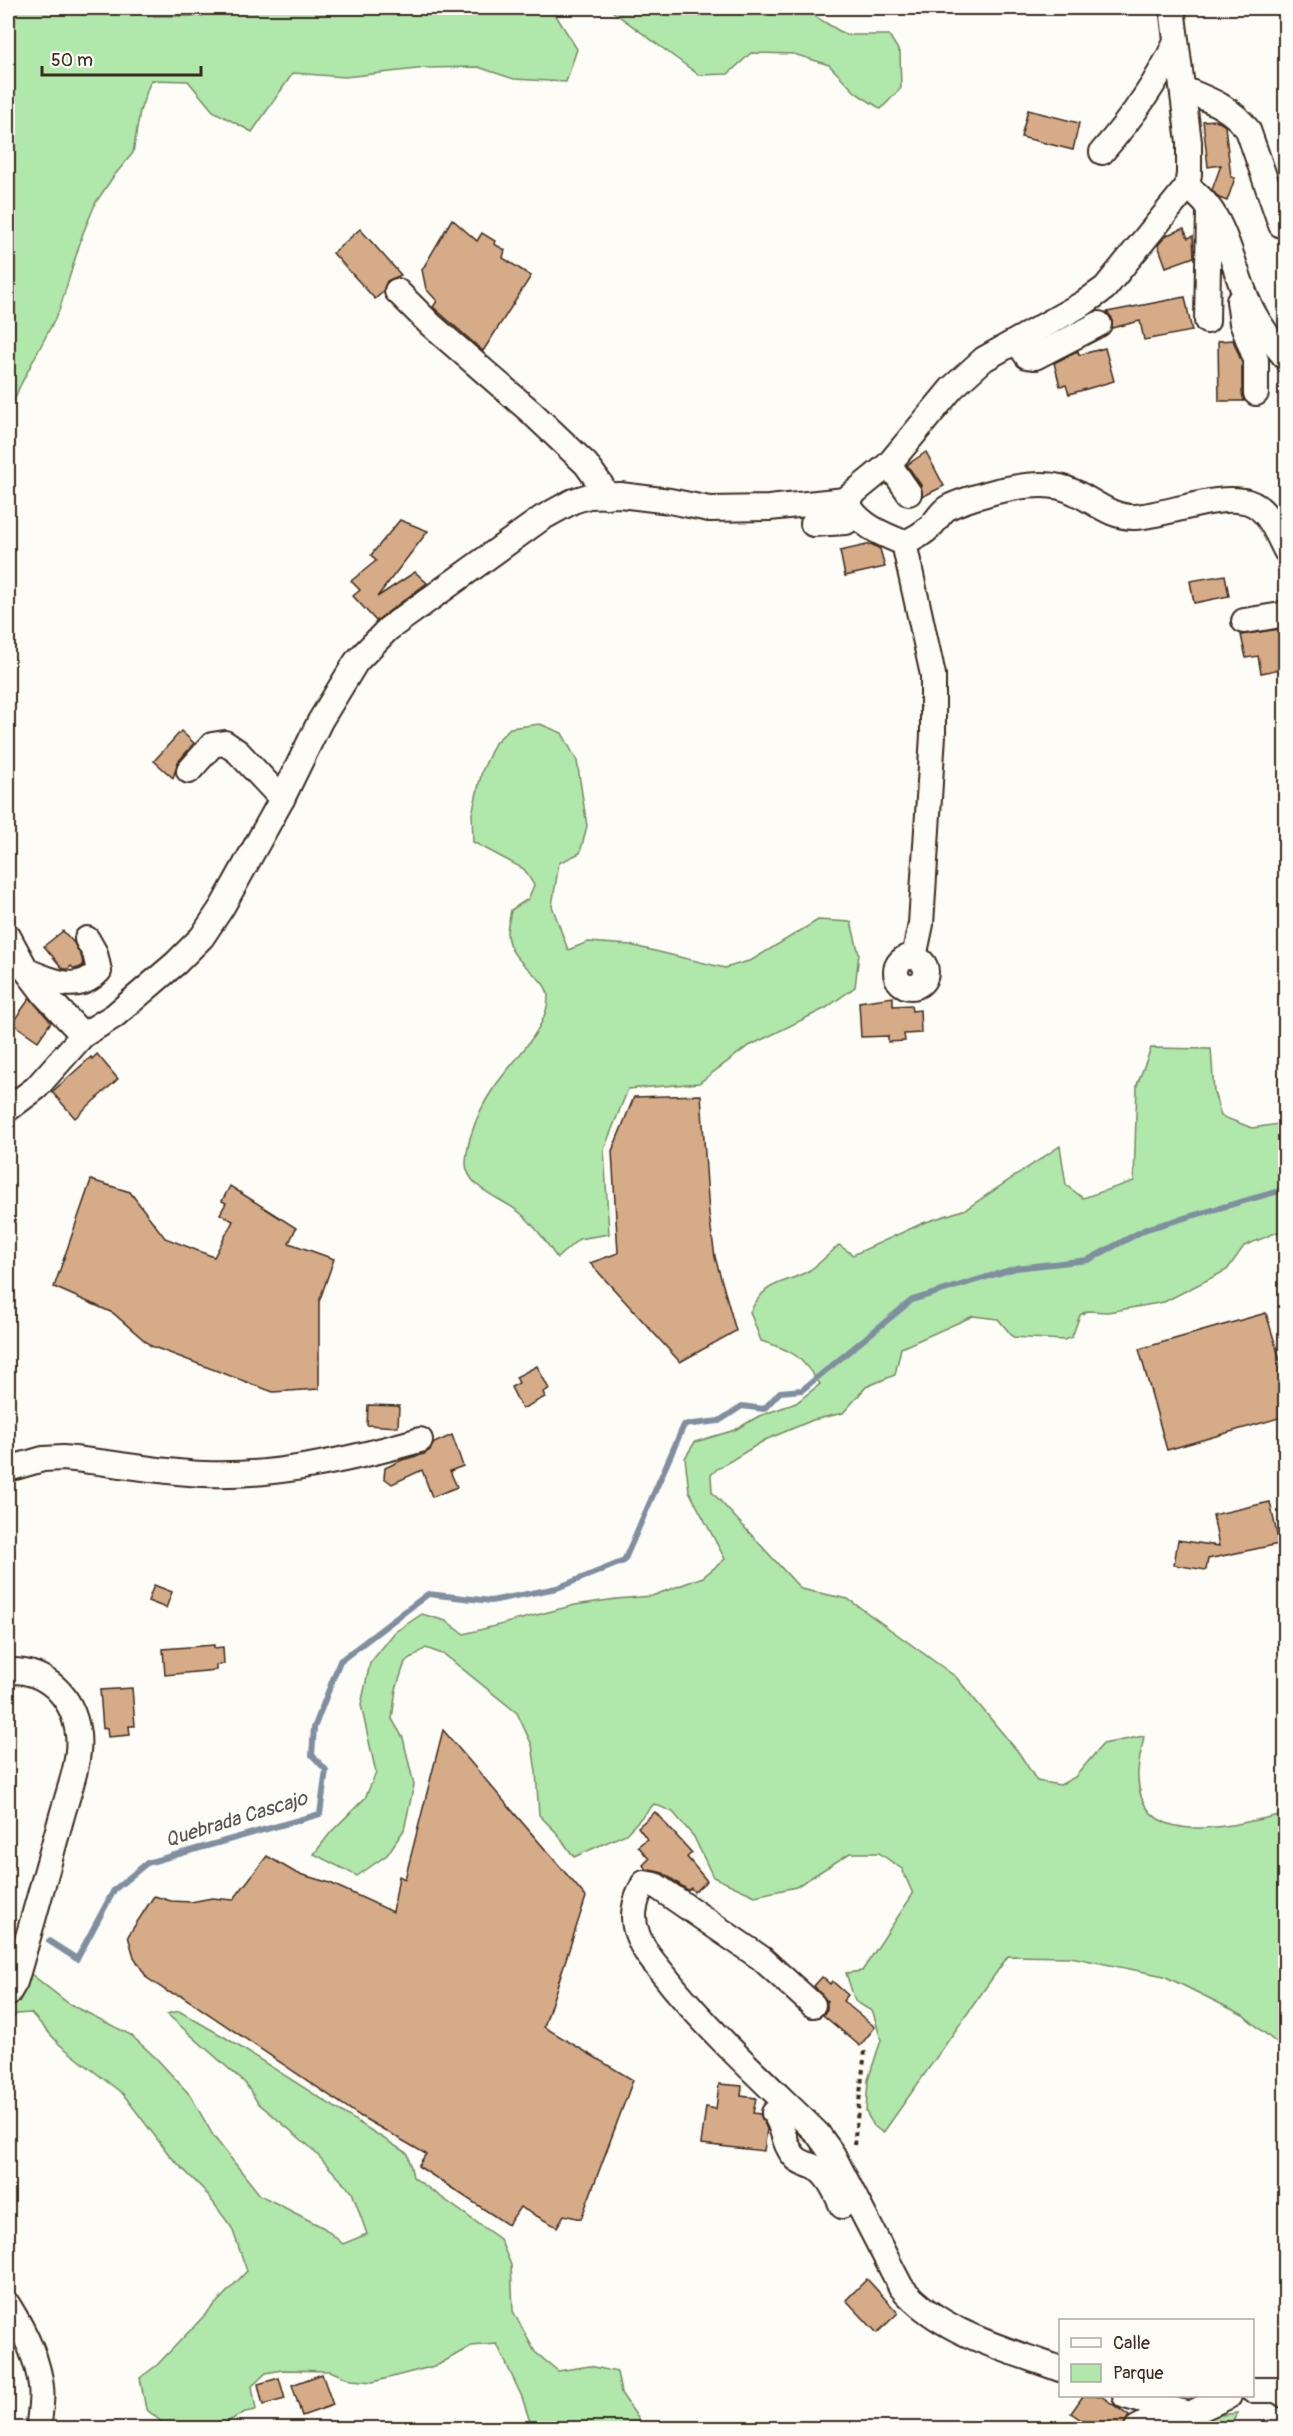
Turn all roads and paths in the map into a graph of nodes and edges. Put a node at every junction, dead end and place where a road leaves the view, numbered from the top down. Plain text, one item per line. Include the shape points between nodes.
1 (1172, 8) edge
2 (1176, 42) junction
3 (1183, 89) junction
4 (1102, 152) dead end
5 (1187, 187) junction
6 (1209, 208) junction
7 (1281, 225) dead end
8 (1237, 275) junction
9 (397, 291) dead end
10 (1206, 321) dead end
11 (1099, 324) dead end
12 (1017, 341) junction
13 (1286, 358) edge
14 (1256, 393) dead end
15 (889, 464) junction
16 (909, 493) dead end
17 (606, 496) junction
18 (849, 507) junction
19 (813, 524) dead end
20 (904, 543) junction
21 (1286, 551) edge
22 (1286, 612) edge
23 (1244, 621) dead end
24 (189, 771) dead end
25 (282, 799) junction
26 (8, 936) edge
27 (87, 939) dead end
28 (914, 957) dead end
29 (27, 971) junction
30 (83, 1035) junction
31 (8, 1109) edge
32 (420, 1440) dead end
33 (8, 1469) edge
34 (8, 1671) edge
35 (8, 1994) edge
36 (813, 2005) dead end
37 (865, 2051) dead end
38 (774, 2113) dead end
39 (845, 2178) junction
40 (8, 2305) edge
41 (932, 2314) junction
42 (1059, 2369) edge
43 (1254, 2390) edge
44 (1286, 2396) edge
45 (1129, 2397) edge
46 (1226, 2397) edge
47 (1180, 2411) edge
48 (39, 2428) edge
49 (1137, 2428) edge

1 - 2 street
2 - 3 street
2 - 4 street via 1162,73
3 - 5 street via 1189,142
3 - 7 street via 1216,102 1243,123
5 - 6 street via 1200,195
5 - 12 street via 1105,288
6 - 8 street
6 - 10 street
8 - 13 street via 1252,312
8 - 14 street via 1242,323 1256,360
9 - 17 street via 586,464
11 - 12 street via 1035,357 1027,356
12 - 15 street via 984,359 952,388
15 - 16 street
15 - 18 street
17 - 18 street via 670,501 709,509
17 - 25 street via 573,501 542,518 388,629 356,662 309,741
18 - 19 street via 846,522
18 - 20 street via 865,525
20 - 21 street via 929,528 949,507 997,492 1035,486 1061,487 1099,507 1134,517 1214,502 1249,502 1264,513
20 - 28 street via 933,675 921,924
22 - 23 street
24 - 25 street via 212,745 225,743
25 - 30 street via 202,937 114,1016
26 - 29 street
27 - 29 street via 99,971 91,980 71,986
29 - 30 street
30 - 31 street via 36,1088
32 - 33 street via 339,1460 244,1474 204,1474 63,1458
34 - 35 street via 32,1672 51,1683 72,1709 78,1735 75,1765 15,1982
36 - 39 street via 760,1958 655,1886 644,1883 633,1915 647,1954 689,2006 818,2134
37 - 39 path via 857,2135
38 - 41 street via 796,2159 817,2168 827,2179 878,2278 891,2291
39 - 41 street via 901,2287
40 - 48 street via 35,2361 41,2388
41 - 42 street via 968,2334
43 - 44 street via 1277,2390
45 - 47 street
46 - 47 street
47 - 49 street

